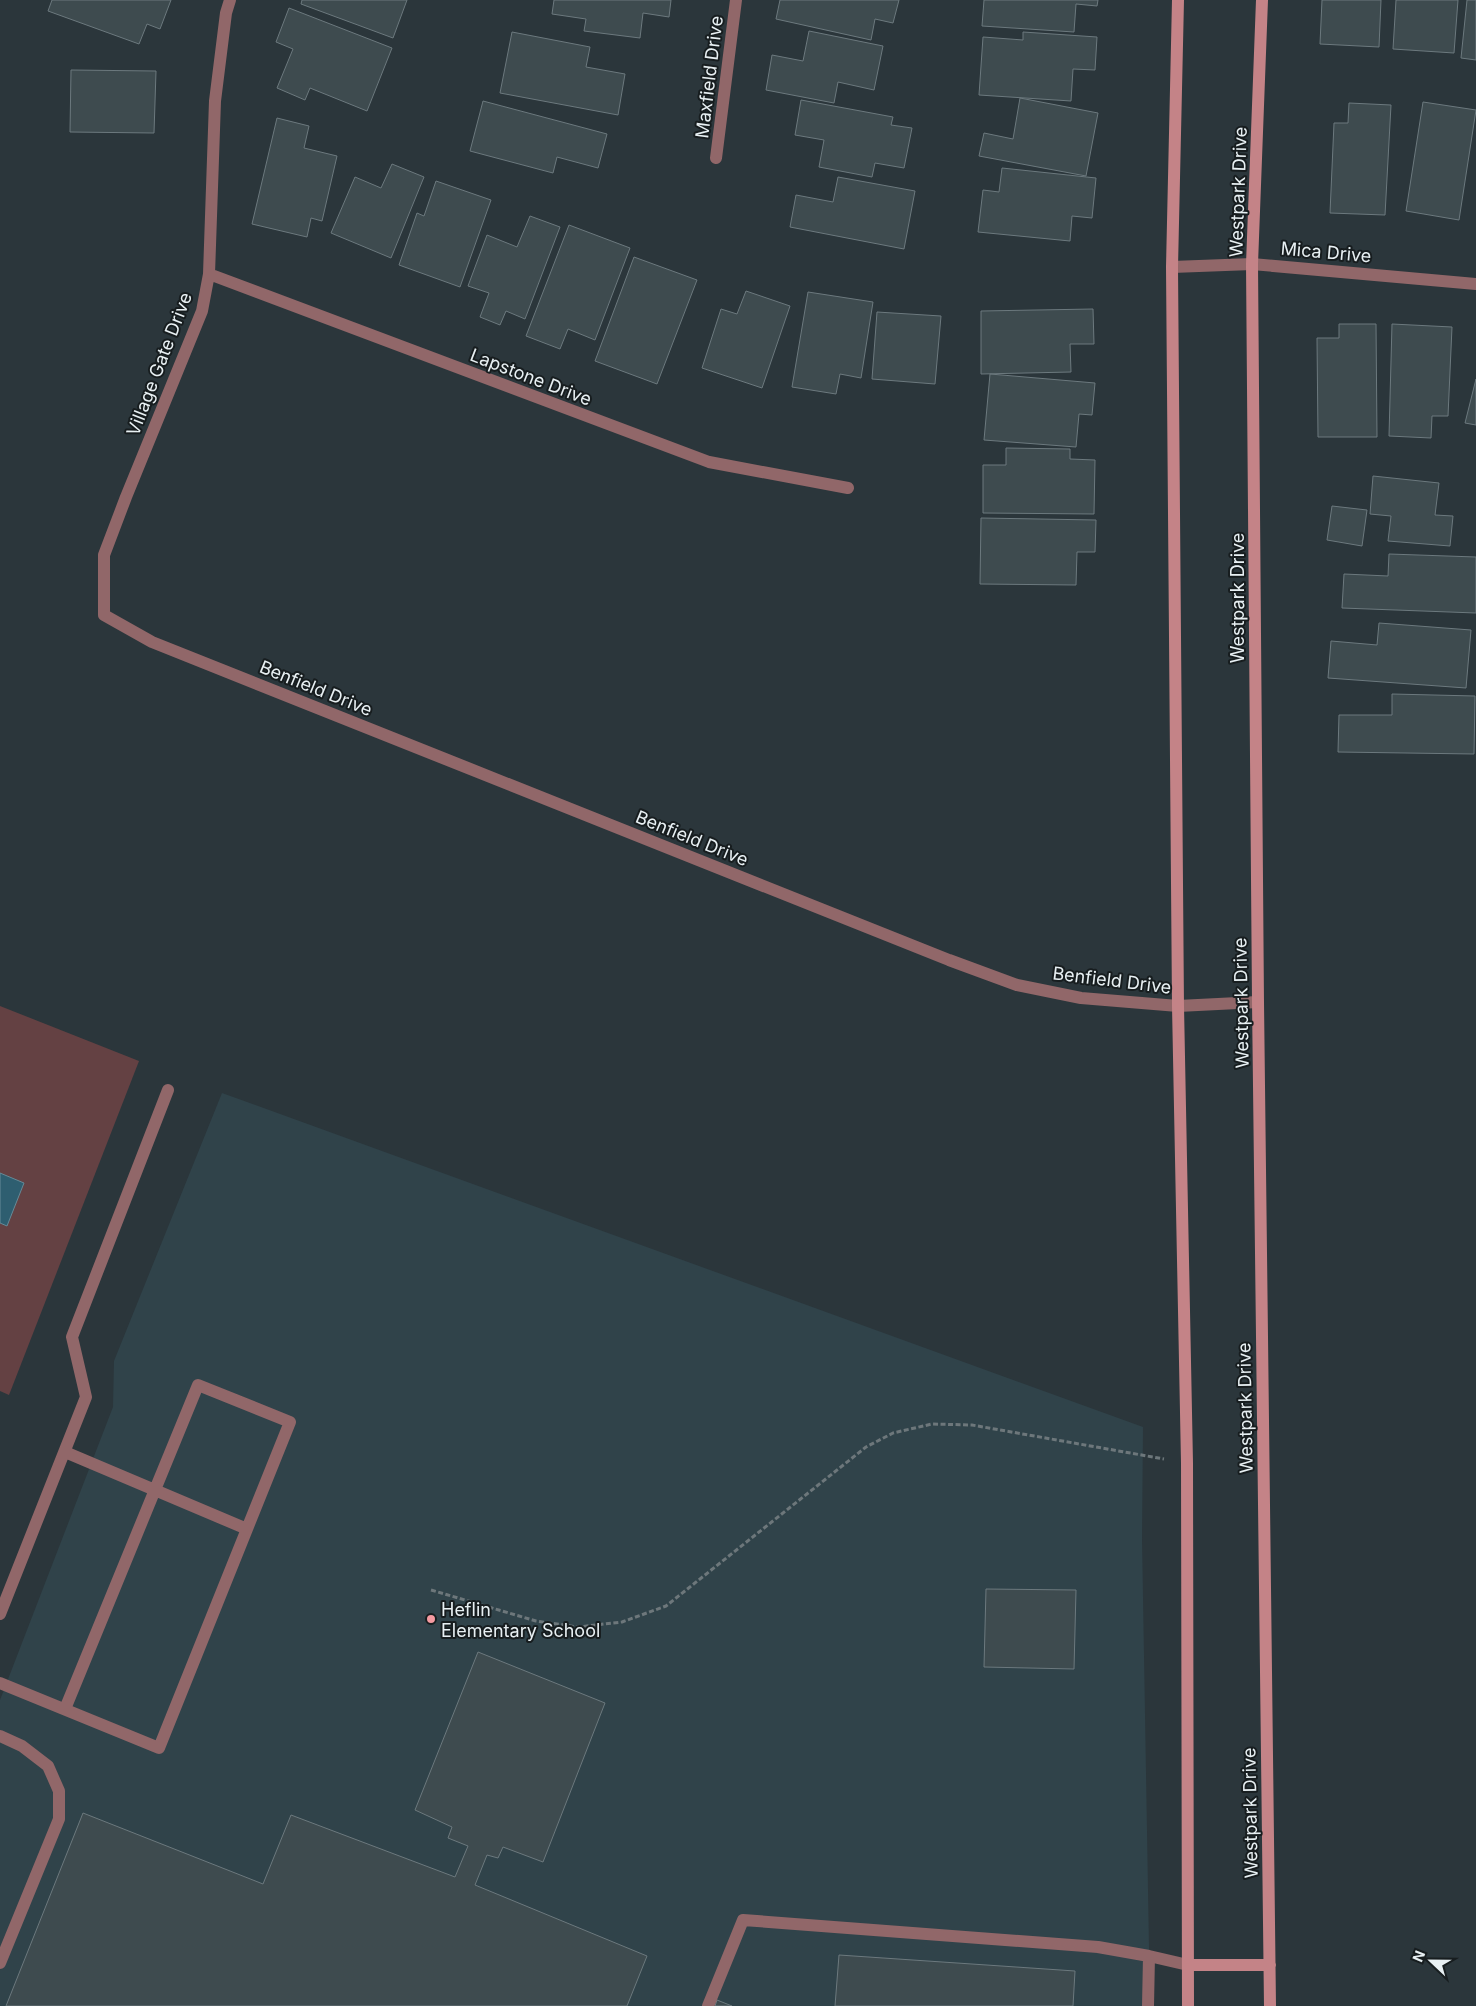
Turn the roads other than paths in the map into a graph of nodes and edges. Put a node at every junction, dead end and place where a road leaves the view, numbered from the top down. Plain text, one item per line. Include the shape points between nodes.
1 (230, 0) edge
2 (736, 0) edge
3 (1178, 0) edge
4 (1262, 0) edge
5 (716, 158) dead end
6 (1252, 264) junction
7 (1172, 267) junction
8 (208, 274) junction
9 (1476, 284) edge
10 (848, 488) dead end
11 (130, 630) joint
12 (1258, 1002) junction
13 (1178, 1006) junction
14 (168, 1090) dead end
15 (65, 1452) junction
16 (155, 1490) junction
17 (247, 1529) junction
18 (0, 1614) edge
19 (0, 1684) edge
20 (65, 1709) junction
21 (0, 1736) edge
22 (1149, 1956) junction
23 (0, 1963) edge
24 (1188, 1965) junction
25 (1270, 1965) junction
26 (708, 2006) edge
27 (1148, 2006) edge
28 (1188, 2006) edge
29 (1270, 2006) edge

1 - 8 street, Village Gate Drive via 215,101
2 - 5 street, Maxfield Drive
3 - 7 main road
4 - 6 main road, Westpark Drive
6 - 7 street, Mica Drive
6 - 9 street, Mica Drive
6 - 12 main road, Westpark Drive
7 - 13 main road
8 - 10 street, Lapstone Drive via 709,462
8 - 11 street, Village Gate Drive via 202,311 104,555 104,615
11 - 13 street, Benfield Drive via 162,646 1017,985 1081,998
12 - 13 street, Benfield Drive
12 - 25 main road, Westpark Drive
13 - 24 main road via 1187,1463
14 - 15 street via 72,1337 86,1397
15 - 16 street
15 - 18 street
16 - 17 street
16 - 17 street via 198,1385 290,1422
16 - 20 street
17 - 20 street via 159,1748
19 - 20 street
21 - 23 street via 22,1746 48,1766 59,1791 59,1819
22 - 24 street
22 - 26 street via 1098,1947 743,1920
22 - 27 street
24 - 25 main road
24 - 28 main road
25 - 29 main road, Westpark Drive

